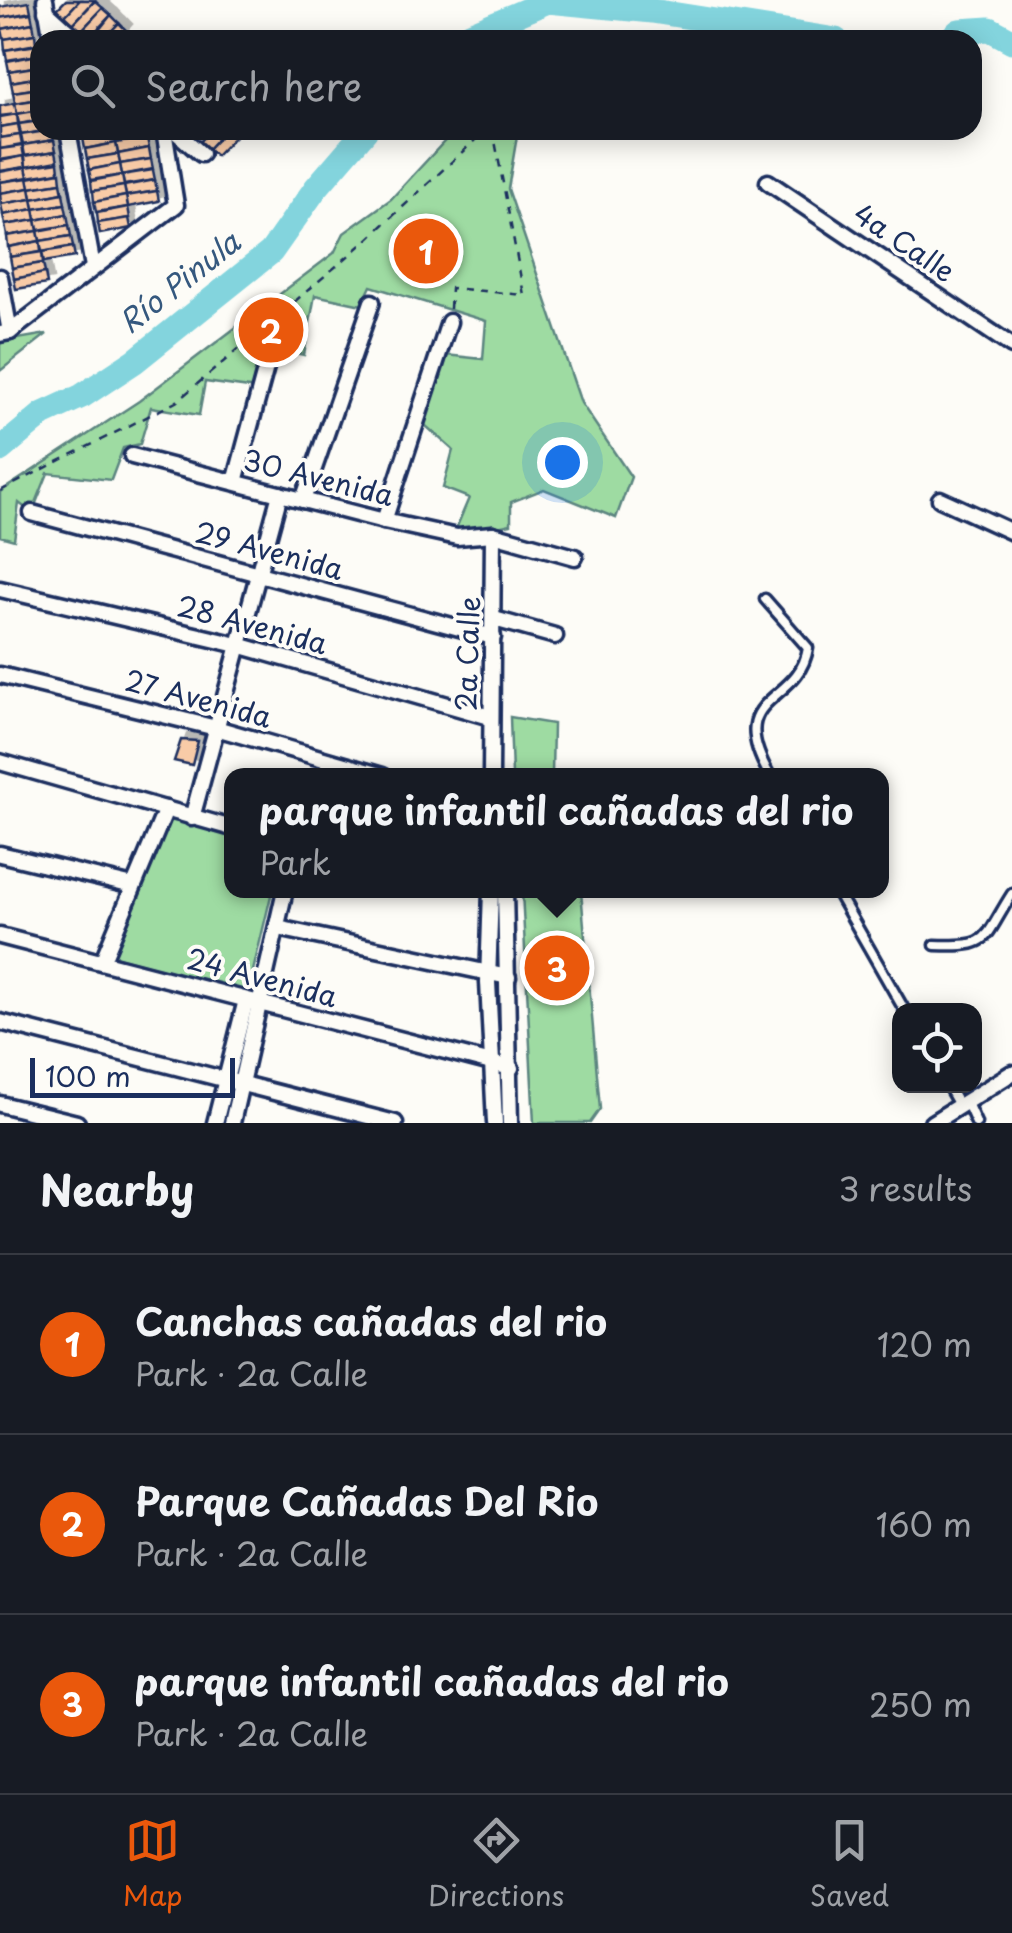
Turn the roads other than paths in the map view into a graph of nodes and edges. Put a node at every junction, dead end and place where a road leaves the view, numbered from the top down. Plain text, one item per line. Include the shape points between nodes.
1 (46, 5) edge
2 (50, 30) edge
3 (69, 30) edge
4 (70, 140) edge
5 (166, 140) edge
6 (185, 140) edge
7 (201, 154) dead end
8 (768, 182) dead end
9 (93, 267) junction
10 (0, 277) edge
11 (372, 302) dead end
12 (449, 322) road end
13 (5, 333) edge
14 (1012, 346) edge
15 (270, 356) dead end
16 (132, 456) dead end
17 (235, 482) junction
18 (280, 494) junction
19 (940, 499) dead end
20 (303, 500) junction
21 (32, 512) dead end
22 (384, 521) junction
23 (1012, 532) edge
24 (494, 534) junction
25 (575, 557) dead end
26 (257, 574) junction
27 (0, 589) edge
28 (765, 599) dead end
29 (494, 619) junction
30 (554, 636) dead end
31 (493, 637) junction
32 (238, 645) junction
33 (0, 675) edge
34 (490, 717) junction
35 (216, 728) junction
36 (0, 762) edge
37 (355, 768) edge
38 (491, 768) edge
39 (766, 768) edge
40 (166, 809) junction
41 (192, 818) junction
42 (224, 826) edge
43 (0, 854) edge
44 (133, 886) junction
45 (1012, 894) edge
46 (284, 898) edge
47 (490, 898) edge
48 (506, 898) edge
49 (841, 898) edge
50 (278, 928) junction
51 (0, 936) edge
52 (935, 945) dead end
53 (102, 962) junction
54 (488, 973) junction
55 (508, 977) junction
56 (246, 1000) junction
57 (901, 1003) edge
58 (262, 1004) junction
59 (0, 1022) edge
60 (493, 1063) junction
61 (510, 1068) junction
62 (1012, 1072) edge
63 (226, 1079) junction
64 (242, 1083) junction
65 (954, 1093) edge
66 (0, 1104) edge
67 (964, 1105) junction
68 (77, 1123) edge
69 (215, 1123) edge
70 (232, 1123) edge
71 (396, 1123) edge
72 (495, 1123) edge
73 (510, 1123) edge
74 (932, 1123) edge
75 (976, 1123) edge

1 - 2 street
1 - 3 street
4 - 9 street
5 - 9 street via 176,204
6 - 7 street
8 - 14 street, 4a Calle
9 - 13 street
10 - 13 street
11 - 20 street
12 - 22 street
15 - 17 street
16 - 17 street, 30 Avenida
17 - 18 street, 30 Avenida
18 - 20 street, 30 Avenida
18 - 26 street
19 - 23 street
20 - 22 street, 30 Avenida
21 - 26 street, 29 Avenida
22 - 24 street, 30 Avenida via 457,537
24 - 25 street, 30 Avenida
24 - 29 street, 2a Calle
26 - 31 street, 29 Avenida
26 - 32 street
27 - 32 street, 28 Avenida
28 - 39 lane via 808,648 754,722 753,738
29 - 30 street
29 - 31 street, 2a Calle
31 - 34 street, 2a Calle
32 - 34 street, 28 Avenida
32 - 35 street
33 - 35 street, 27 Avenida
34 - 38 street, 2a Calle
35 - 37 street, 27 Avenida
35 - 41 street
36 - 40 street
40 - 41 street
40 - 44 street
41 - 42 street
43 - 44 street
44 - 53 street
45 - 52 lane via 982,942 971,948
46 - 50 street
47 - 54 street
48 - 55 street
49 - 57 lane
50 - 54 street
50 - 58 street
51 - 53 street, 24 Avenida
53 - 56 street, 24 Avenida
54 - 55 street
54 - 60 street
55 - 61 street
56 - 58 street, 24 Avenida
56 - 63 street
58 - 60 street, 24 Avenida
58 - 64 street
59 - 63 street
60 - 61 street, 24 Avenida
60 - 72 street
61 - 73 street
62 - 67 street
63 - 64 street
63 - 69 street
64 - 70 street
64 - 71 street
65 - 67 lane
66 - 68 street
67 - 74 street
67 - 75 lane

